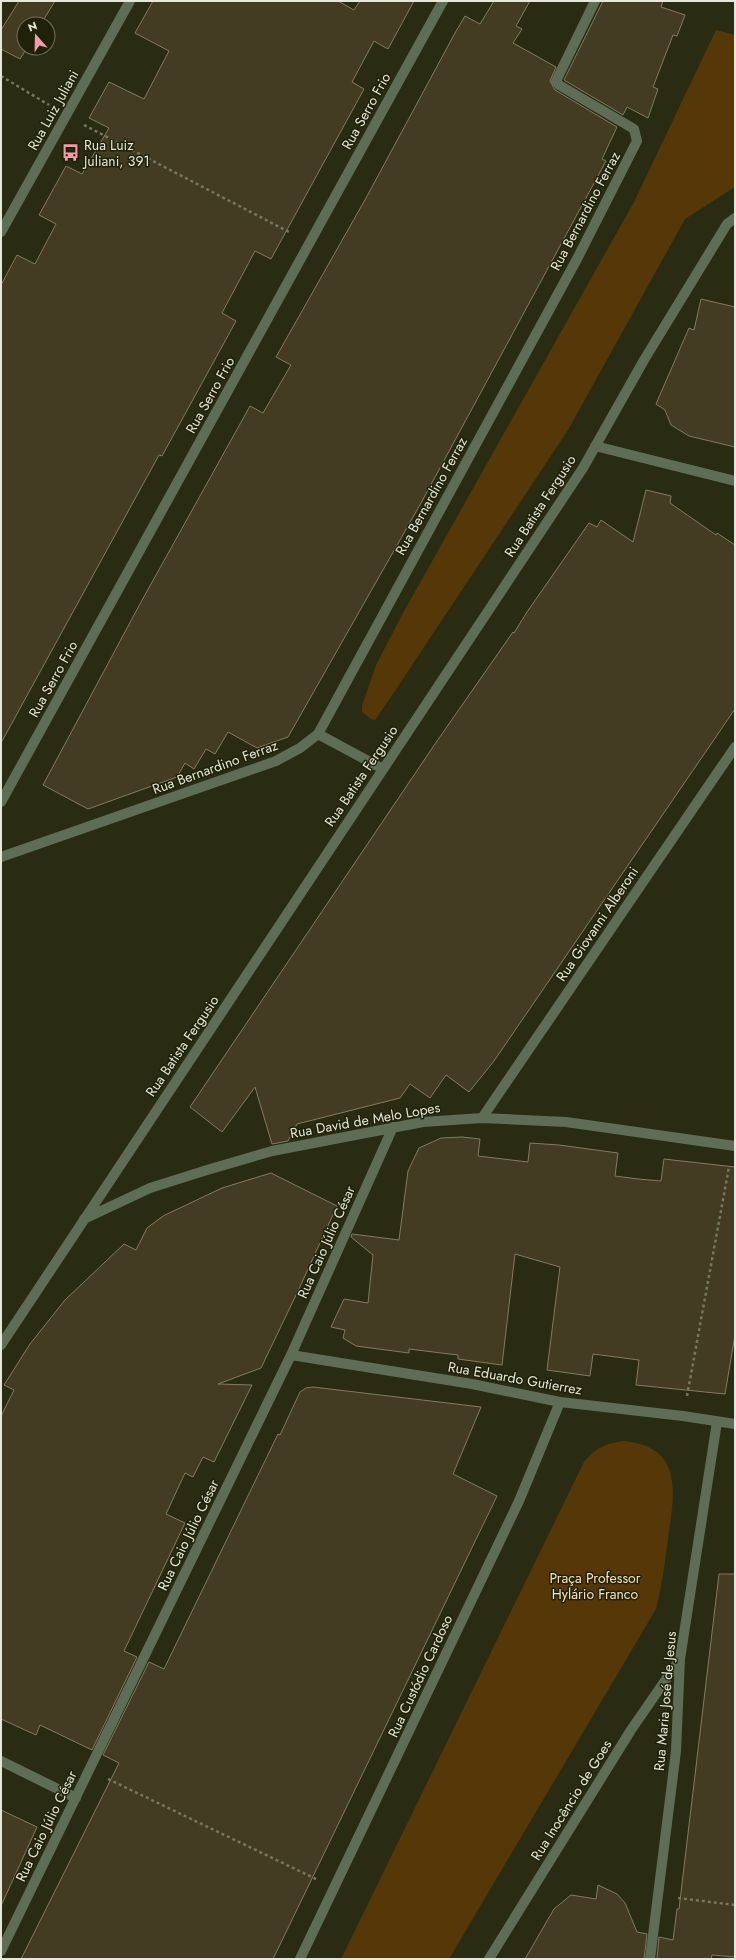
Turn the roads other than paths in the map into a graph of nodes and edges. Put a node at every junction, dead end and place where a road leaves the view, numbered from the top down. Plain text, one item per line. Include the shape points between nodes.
1 (130, 1) edge
2 (443, 1) edge
3 (596, 1) edge
4 (735, 218) edge
5 (1, 232) edge
6 (595, 446) junction
7 (735, 481) edge
8 (318, 734) junction
9 (735, 747) edge
10 (383, 769) junction
11 (1, 802) edge
12 (1, 857) edge
13 (482, 1118) junction
14 (393, 1127) junction
15 (734, 1146) edge
16 (84, 1219) junction
17 (1, 1344) edge
18 (291, 1355) junction
19 (560, 1402) junction
20 (717, 1422) junction
21 (735, 1424) edge
22 (680, 1659) junction
23 (1, 1761) edge
24 (76, 1798) junction
25 (1, 1951) edge
26 (300, 1959) edge
27 (489, 1959) edge
28 (650, 1959) edge

1 - 5 street, Rua Luiz Juliani
2 - 11 street, Rua Serro Frio
3 - 8 street, Rua Bernardino Ferraz via 556,81 559,86 634,129 638,141
4 - 6 street, Rua Batista Fergusio via 727,224
6 - 7 street
6 - 10 street, Rua Batista Fergusio
8 - 10 street
8 - 12 street, Rua Bernardino Ferraz via 276,762
9 - 13 street, Rua Giovanni Alberoni
10 - 16 street, Rua Batista Fergusio
13 - 14 street, Rua David de Melo Lopes
13 - 15 street, Rua David de Melo Lopes via 566,1122
14 - 16 street, Rua David de Melo Lopes via 272,1151 207,1170 150,1188
14 - 18 street, Rua Caio Júlio César
16 - 17 street, Rua Batista Fergusio
18 - 19 street, Rua Eduardo Gutierrez via 472,1384
18 - 24 street, Rua Caio Júlio César
19 - 20 street, Rua Eduardo Gutierrez
19 - 26 street, Rua Custódio Cardoso via 519,1501
20 - 21 street, Rua Eduardo Gutierrez
20 - 22 street, Rua Maria José de Jesus
22 - 27 street, Rua Inocêncio de Goes via 631,1730
22 - 28 street, Rua Maria José de Jesus via 676,1751
23 - 24 street
24 - 25 street, Rua Caio Júlio César

